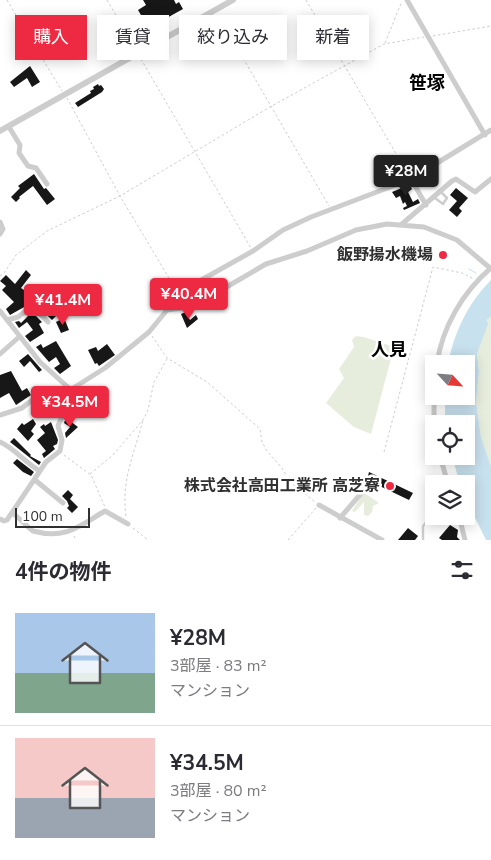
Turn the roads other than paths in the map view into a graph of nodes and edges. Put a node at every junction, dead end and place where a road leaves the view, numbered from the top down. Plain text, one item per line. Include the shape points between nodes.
1 (233, 0) edge
2 (407, 0) edge
3 (9, 127) junction
4 (491, 130) edge
5 (0, 131) edge
6 (484, 135) junction
7 (411, 179) junction
8 (491, 179) edge
9 (47, 184) dead end
10 (441, 192) junction
11 (434, 198) junction
12 (426, 205) junction
13 (0, 222) edge
14 (402, 224) junction
15 (0, 234) edge
16 (490, 268) edge
17 (178, 293) road end
18 (0, 310) edge
19 (7, 320) junction
20 (48, 322) dead end
21 (19, 337) junction
22 (0, 354) edge
23 (439, 355) edge
24 (71, 390) junction
25 (55, 395) junction
26 (0, 415) edge
27 (0, 442) edge
28 (40, 472) junction
29 (35, 480) junction
30 (364, 490) dead end
31 (63, 504) dead end
32 (318, 505) road end
33 (12, 513) junction
34 (340, 518) junction
35 (0, 519) edge
36 (128, 524) road end
37 (425, 524) edge
38 (461, 525) edge
39 (75, 538) edge
40 (382, 540) edge
41 (423, 540) edge
42 (465, 540) edge

1 - 3 street
2 - 6 street
3 - 5 street
3 - 9 street via 20,146 19,153 28,166 36,168
4 - 6 street
6 - 7 street
7 - 12 street
7 - 17 street via 283,230
8 - 10 street via 475,192 456,178
10 - 11 street
10 - 11 lane via 448,198 443,204
11 - 12 street
12 - 14 street
13 - 15 street via 3,229
14 - 16 street via 424,227 457,240
14 - 24 street via 356,230 266,264 194,306 167,310 149,332 105,368
16 - 23 street via 461,300 444,334
18 - 19 street
19 - 20 street via 18,317 32,306
19 - 21 street
21 - 22 street
21 - 24 street via 49,372
24 - 25 street
25 - 26 street via 36,397 22,408
25 - 28 street via 65,409 58,426 62,440 60,451 49,458
27 - 28 street via 10,446
28 - 29 street
29 - 31 street
29 - 33 street
30 - 34 street
32 - 34 street
33 - 35 street via 6,521
33 - 39 street via 44,537
34 - 40 street
36 - 39 street via 105,511
37 - 41 lane
38 - 42 street

